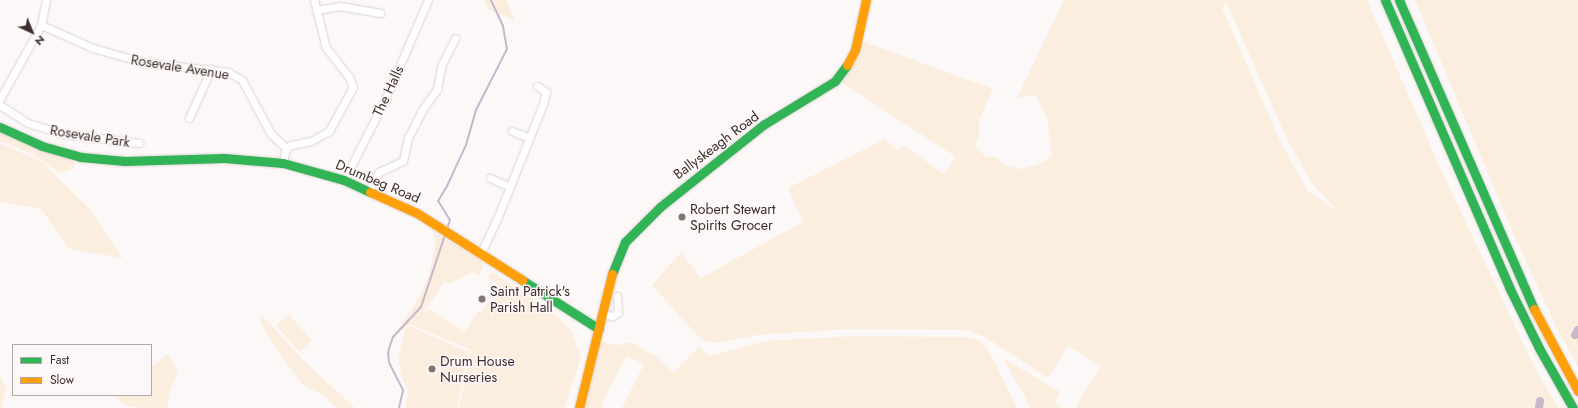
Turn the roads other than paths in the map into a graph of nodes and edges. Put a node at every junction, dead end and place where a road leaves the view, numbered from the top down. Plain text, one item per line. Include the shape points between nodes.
1 (46, 0) edge
2 (314, 0) edge
3 (428, 0) edge
4 (866, 0) edge
5 (1385, 0) edge
6 (1399, 0) edge
7 (316, 10) junction
8 (380, 13) dead end
9 (41, 25) junction
10 (455, 38) dead end
11 (211, 69) junction
12 (537, 86) dead end
13 (0, 99) edge
14 (0, 105) edge
15 (189, 118) dead end
16 (0, 127) edge
17 (512, 131) dead end
18 (529, 138) junction
19 (139, 143) dead end
20 (286, 148) junction
21 (283, 163) junction
22 (490, 178) dead end
23 (344, 180) junction
24 (510, 187) junction
25 (369, 190) junction
26 (481, 253) junction
27 (617, 296) dead end
28 (602, 314) junction
29 (599, 329) junction
30 (1578, 391) edge
31 (579, 408) edge
32 (1573, 408) edge

1 - 9 street
2 - 7 street
3 - 23 street, The Halls via 384,102
4 - 28 main road, Ballyskeagh Road via 855,50 846,68 835,80 763,125 678,192 631,234 616,260
5 - 32 main road via 1509,287 1539,348
6 - 30 main road via 1528,296
7 - 8 street via 340,6
7 - 20 street via 326,48 353,83 348,98 329,131 311,141
9 - 11 street, Rosevale Avenue via 93,48 142,62
9 - 13 street
10 - 25 street via 442,64 437,89 422,110 408,138 403,160 379,172
11 - 15 street
11 - 20 street, Rosevale Avenue via 228,72 242,80 271,134
12 - 18 street via 546,92
14 - 19 street, Rosevale Park via 28,123 64,134
16 - 21 main road, Drumbeg Road via 42,146 96,159 152,161 224,158
17 - 18 street
18 - 24 street
20 - 21 street
21 - 23 main road, Drumbeg Road
22 - 24 street
23 - 25 main road, Drumbeg Road
24 - 26 street
25 - 26 main road, Drumbeg Road via 406,206
26 - 29 main road, Drumbeg Road
27 - 28 street via 618,312 612,316
28 - 29 main road, Ballyskeagh Road
29 - 31 main road, Ballyskeagh Road

